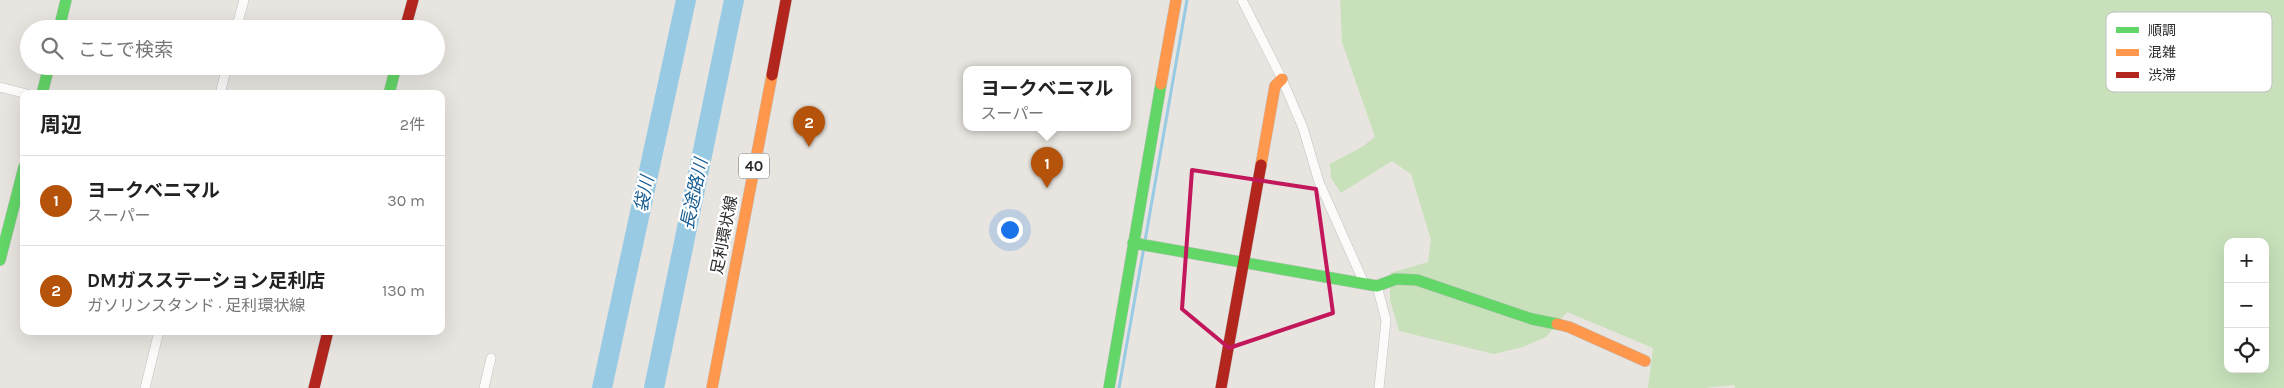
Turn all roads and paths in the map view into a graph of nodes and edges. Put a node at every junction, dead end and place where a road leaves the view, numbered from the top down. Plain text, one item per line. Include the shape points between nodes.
1 (66, 0) edge
2 (244, 0) edge
3 (412, 0) edge
4 (786, 0) edge
5 (1176, 0) edge
6 (1242, 0) edge
7 (61, 20) edge
8 (238, 20) edge
9 (407, 20) edge
10 (47, 75) edge
11 (225, 75) edge
12 (394, 75) edge
13 (1282, 79) junction
14 (0, 87) edge
15 (43, 90) edge
16 (221, 90) edge
17 (390, 90) edge
18 (20, 92) edge
19 (20, 182) edge
20 (1133, 243) junction
21 (0, 260) edge
22 (1244, 261) junction
23 (1364, 283) junction
24 (1378, 286) junction
25 (159, 335) edge
26 (327, 335) edge
27 (491, 358) dead end
28 (1645, 361) dead end
29 (145, 388) edge
30 (314, 388) edge
31 (484, 388) edge
32 (712, 388) edge
33 (1109, 388) edge
34 (1221, 388) edge
35 (1379, 388) edge

1 - 7 street
2 - 8 street
3 - 9 street
4 - 32 street, 足利環状線 / 40
5 - 20 street
6 - 13 street
10 - 15 street
11 - 16 street
12 - 17 street
13 - 22 street via 1275,86
13 - 23 street via 1303,128 1319,182
14 - 18 street
19 - 21 street
20 - 22 street
20 - 33 street
22 - 23 street
22 - 34 street
23 - 24 street
24 - 28 street via 1396,279 1417,280 1532,319 1569,327
24 - 35 street via 1386,320
25 - 29 street
26 - 30 street
27 - 31 street

